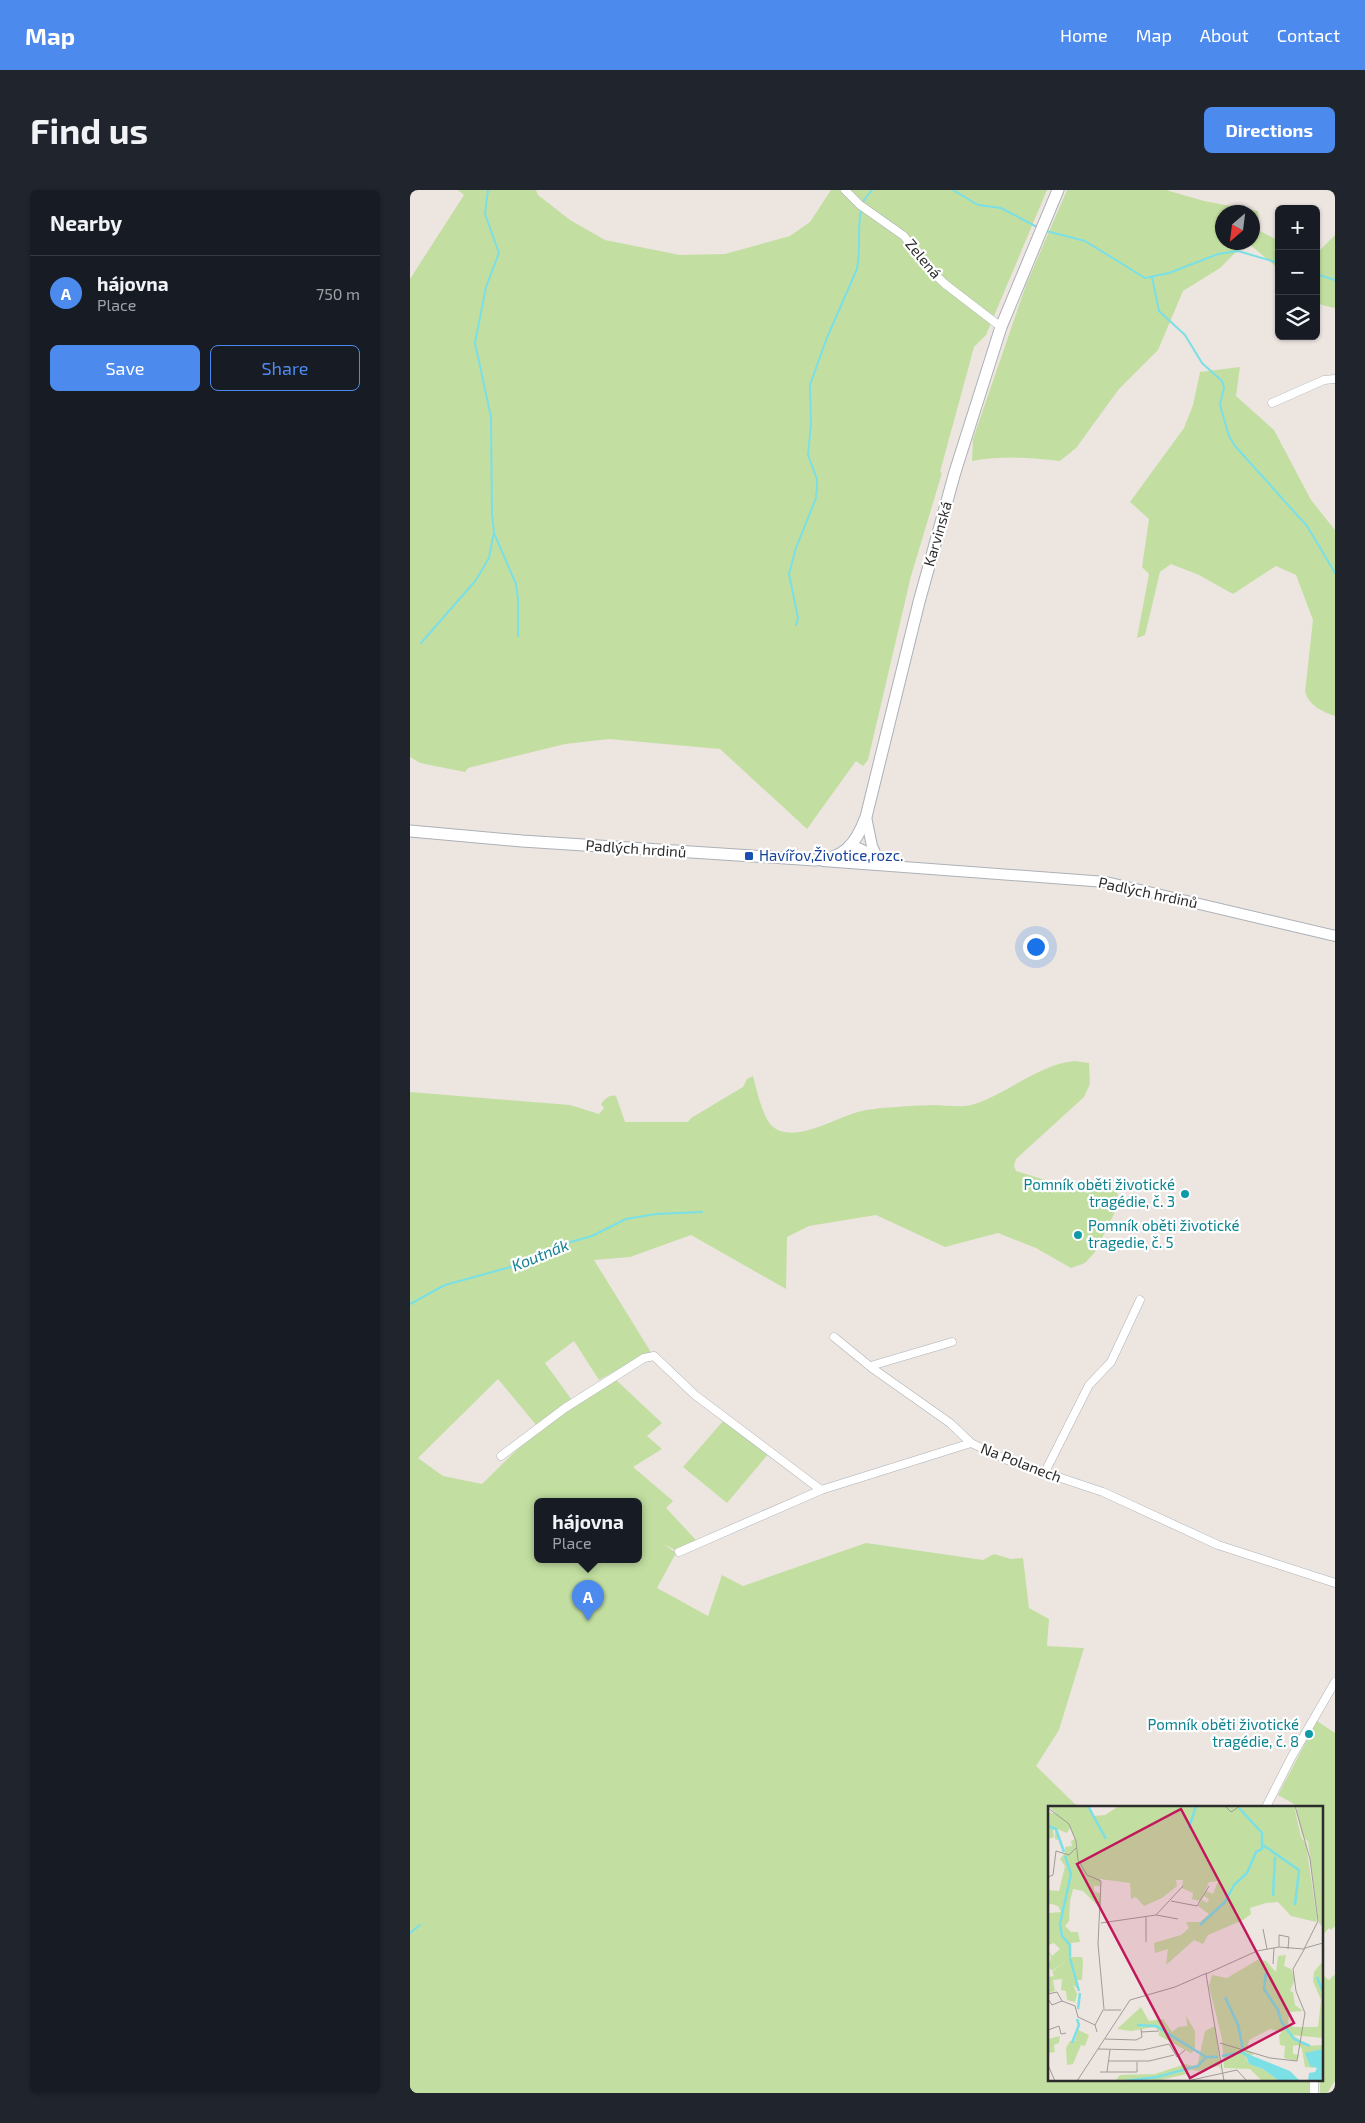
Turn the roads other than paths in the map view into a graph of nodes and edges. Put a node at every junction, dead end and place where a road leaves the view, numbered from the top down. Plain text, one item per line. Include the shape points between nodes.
1 (845, 190) edge
2 (1058, 190) edge
3 (1001, 328) junction
4 (1335, 379) edge
5 (1272, 403) dead end
6 (866, 817) junction
7 (410, 831) edge
8 (849, 846) junction
9 (878, 857) junction
10 (815, 860) junction
11 (863, 864) junction
12 (898, 866) junction
13 (1335, 936) edge
14 (1140, 1300) dead end
15 (834, 1337) dead end
16 (952, 1342) dead end
17 (872, 1368) junction
18 (970, 1443) junction
19 (501, 1456) dead end
20 (1045, 1472) junction
21 (821, 1490) junction
22 (679, 1552) dead end
23 (1335, 1583) edge
24 (1335, 1682) edge
25 (1267, 1806) edge
26 (1314, 2080) edge
27 (1314, 2093) edge

1 - 3 street, Zelená via 860,205 904,236 926,266
2 - 3 main road, Karvinská
3 - 6 main road, Karvinská via 932,552
4 - 5 street via 1324,380
6 - 8 main road, Karvinská
6 - 9 street via 872,846
7 - 10 main road, Padlých hrdinů
8 - 9 street, Padlých hrdinů
8 - 10 main road, Karvinská via 833,858
8 - 11 street via 853,857
9 - 12 street, Padlých hrdinů
10 - 11 street, Padlých hrdinů
11 - 12 street, Padlých hrdinů
12 - 13 street, Padlých hrdinů via 1106,882
14 - 20 street via 1111,1362 1089,1385
15 - 17 street
16 - 17 street
17 - 18 street via 950,1423
18 - 20 street, Na Polanech
18 - 21 street, Na Polanech
19 - 21 street via 565,1408 644,1358 654,1356 695,1394
20 - 23 street, Na Polanech via 1103,1492 1218,1545
21 - 22 street, Na Polanech
24 - 25 street
26 - 27 street

